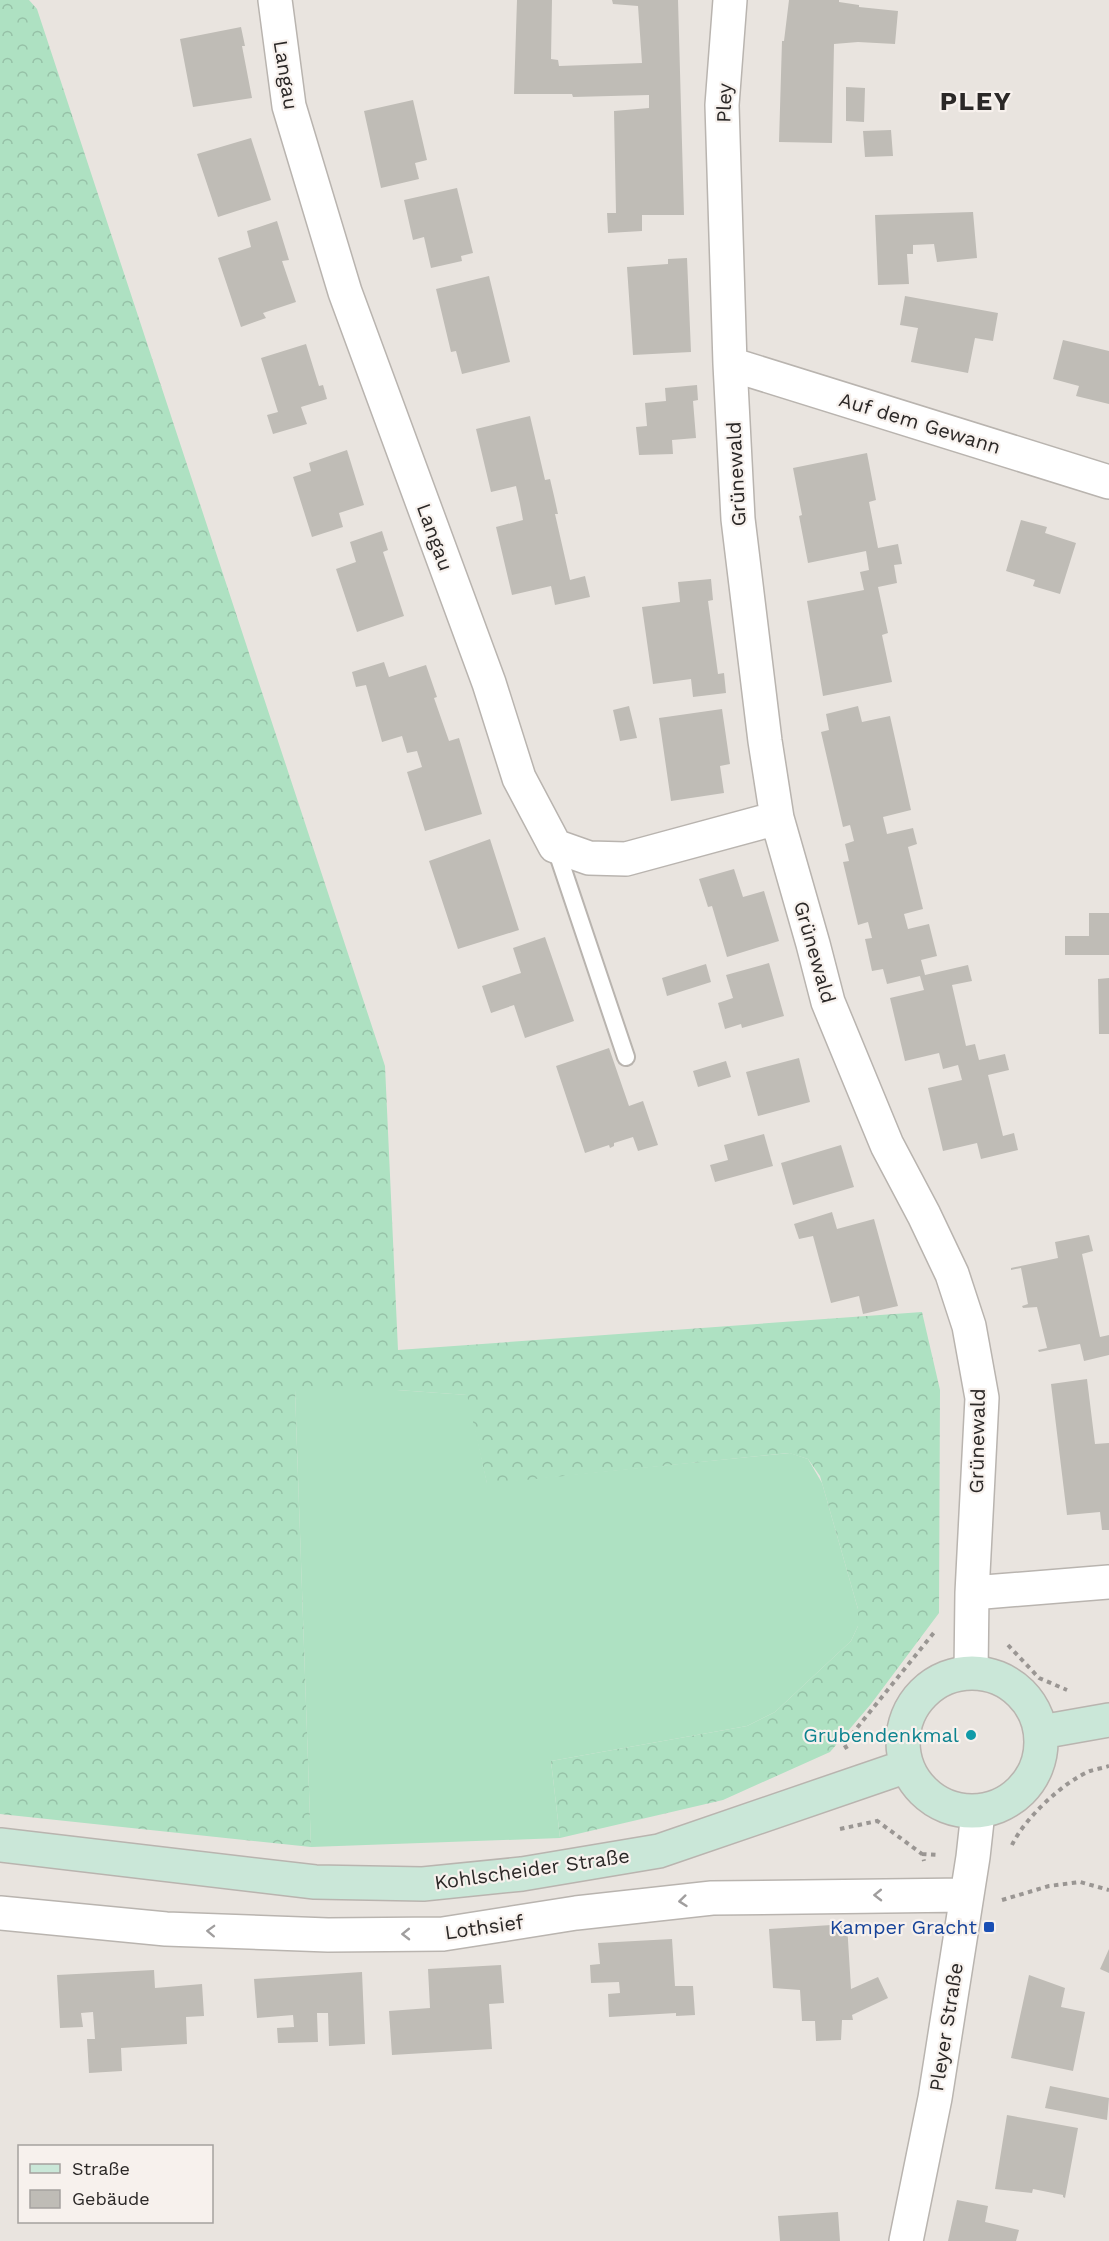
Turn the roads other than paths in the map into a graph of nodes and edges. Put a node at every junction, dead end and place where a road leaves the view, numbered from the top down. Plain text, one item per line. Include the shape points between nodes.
1 (275, 0) edge
2 (730, 0) edge
3 (724, 207) joint
4 (730, 364) junction
5 (1109, 482) edge
6 (777, 818) junction
7 (555, 846) junction
8 (626, 1057) dead end
9 (1109, 1582) edge
10 (987, 1592) junction
11 (971, 1672) junction
12 (1109, 1720) edge
13 (1041, 1732) junction
14 (907, 1766) junction
15 (978, 1812) junction
16 (0, 1845) edge
17 (983, 1898) junction
18 (0, 1913) edge
19 (906, 2241) edge

1 - 7 street, Langau via 289,106 345,292 489,683 519,778
2 - 3 street, Pley via 722,105
3 - 4 street, Grünewald
4 - 5 street, Auf dem Gewann
4 - 6 street, Grünewald via 738,519
6 - 7 street via 626,859 589,858
6 - 10 street, Grünewald via 828,1002 887,1145 952,1274 969,1326 981,1398
7 - 8 lane
9 - 10 street
10 - 11 street, Grünewald
11 - 13 street via 1010,1683 1036,1713
11 - 14 street via 950,1676 930,1686 915,1702 902,1744
12 - 13 street
13 - 15 street via 1041,1755 1033,1776 1019,1794 1000,1806
14 - 15 street via 918,1785 935,1801 956,1810
14 - 16 street, Kohlscheider Straße via 659,1851 522,1874 423,1884 315,1882
15 - 17 street, Pleyer Straße
17 -> 18 street, Lothsief via 712,1898 576,1913 443,1934 328,1935 166,1929
17 - 19 street, Pleyer Straße

